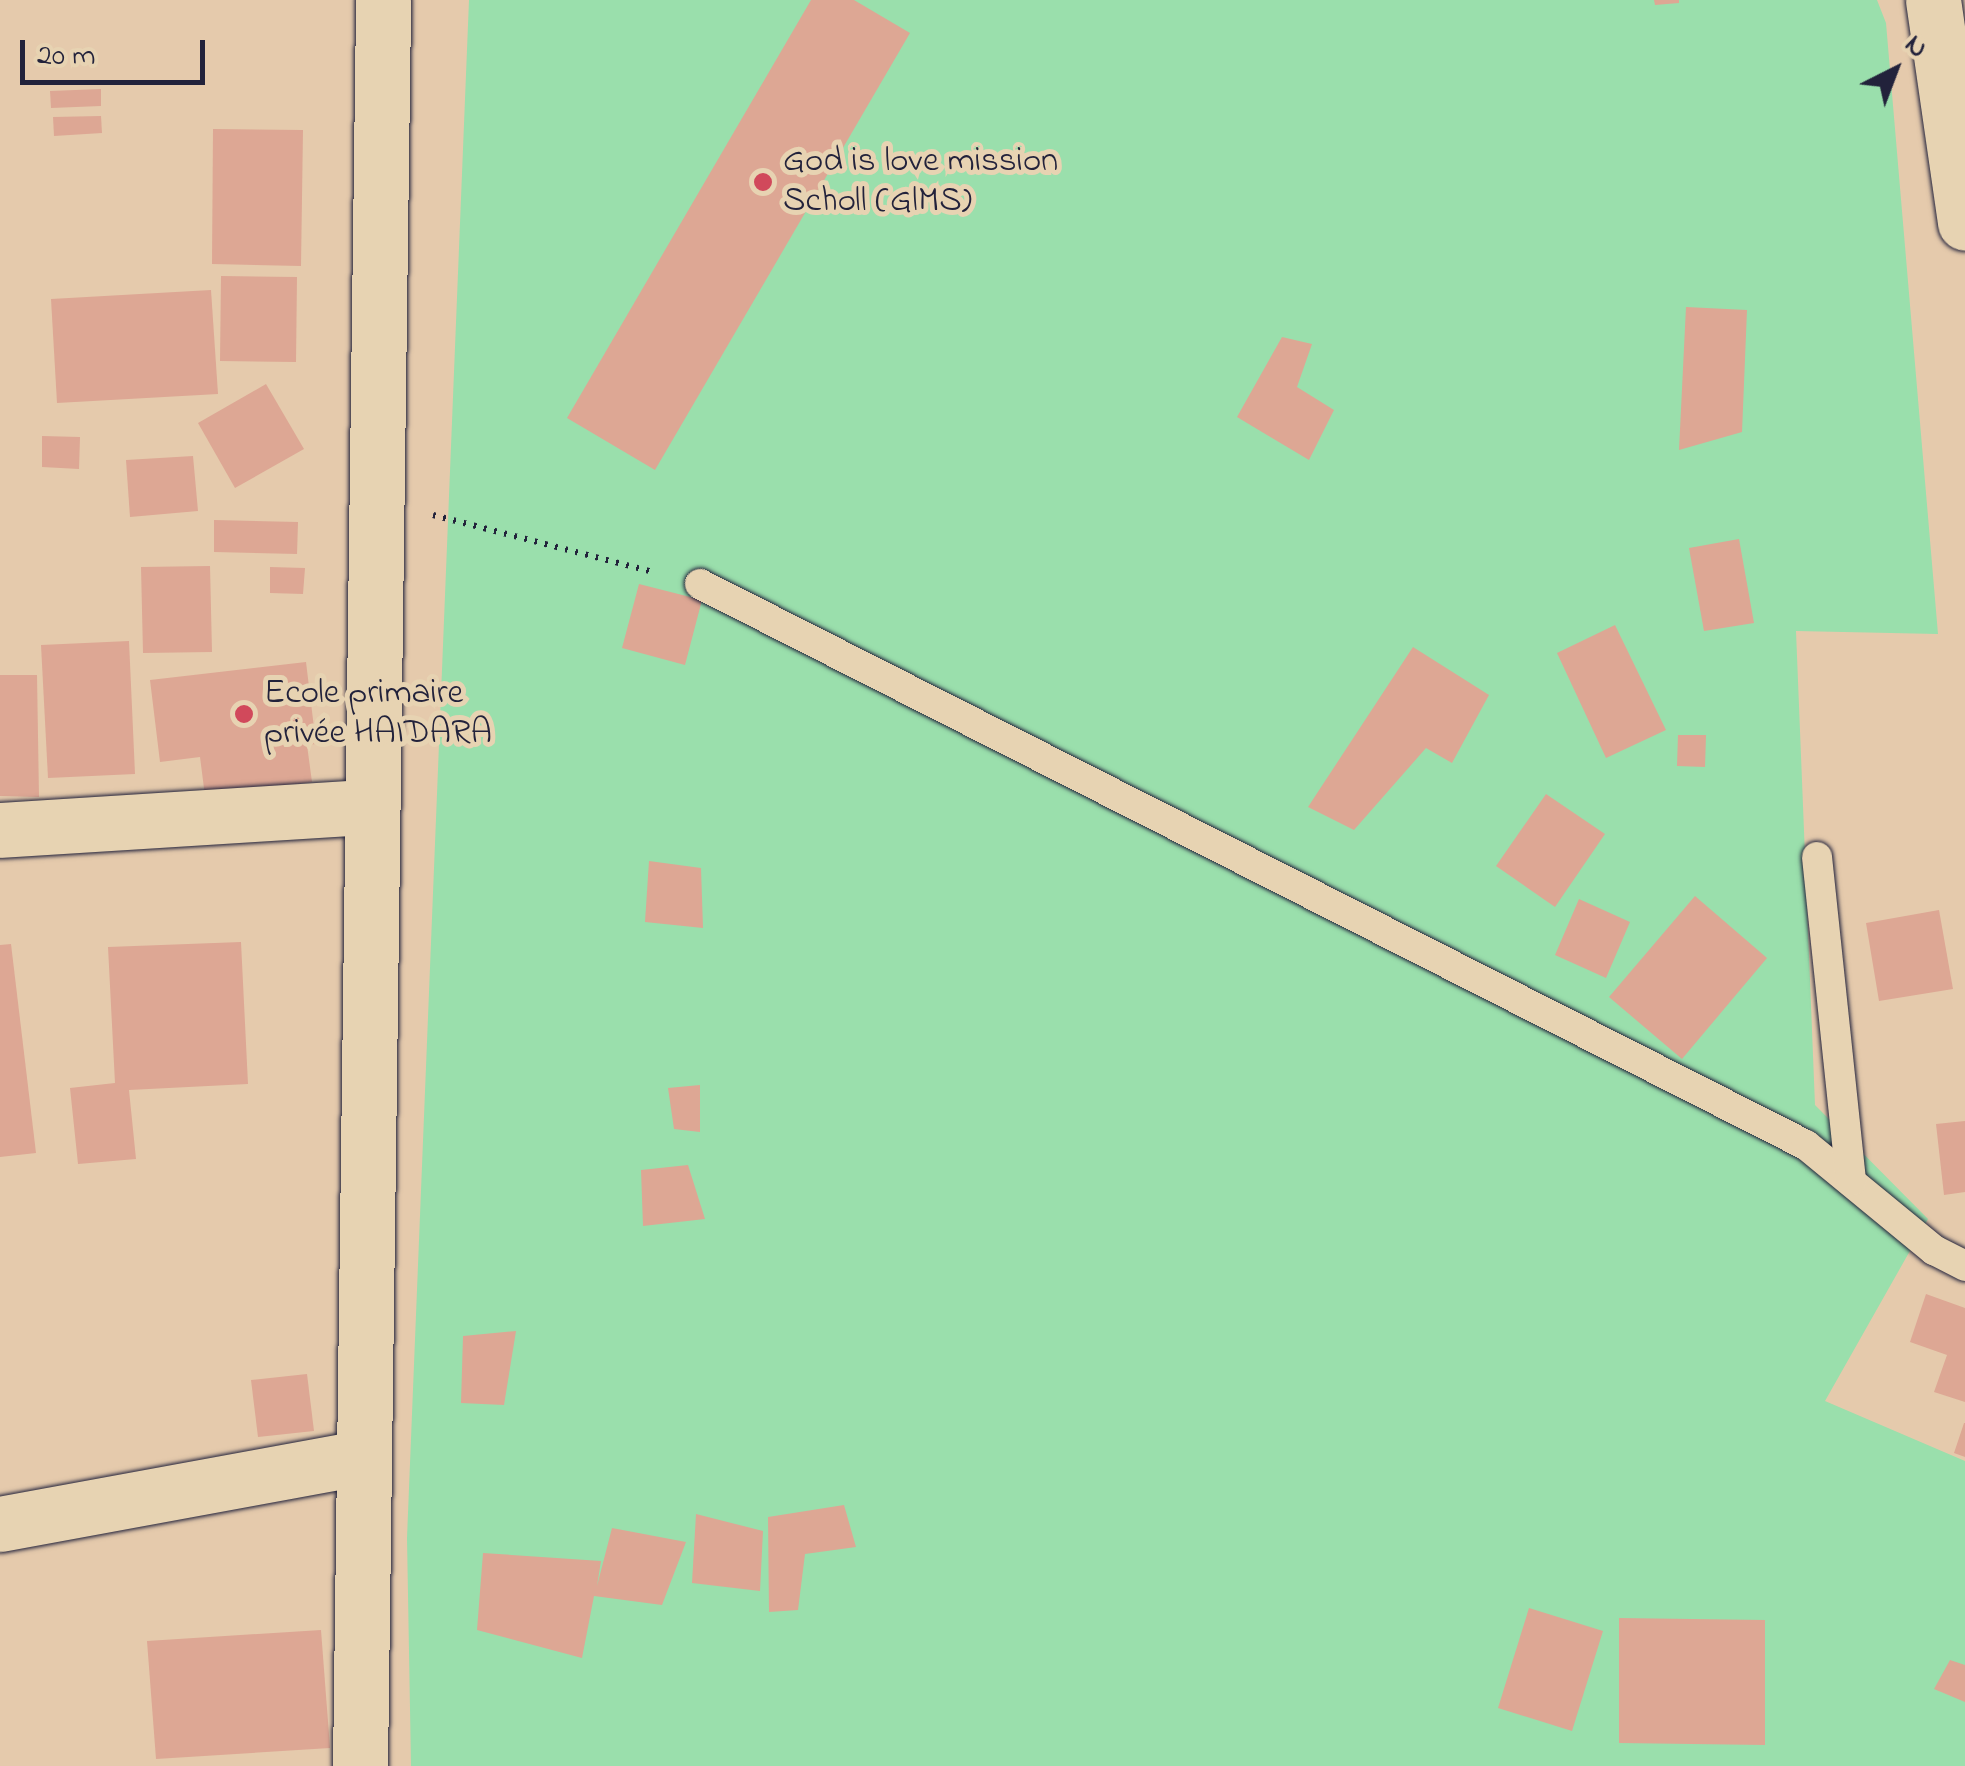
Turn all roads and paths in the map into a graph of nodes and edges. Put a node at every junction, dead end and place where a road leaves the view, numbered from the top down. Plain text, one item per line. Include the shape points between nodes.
1 (383, 0) edge
2 (1933, 0) edge
3 (1965, 223) edge
4 (374, 500) junction
5 (700, 584) joint
6 (369, 808) junction
7 (0, 830) edge
8 (1818, 857) dead end
9 (1850, 1181) junction
10 (1965, 1266) edge
11 (361, 1458) junction
12 (0, 1524) edge
13 (360, 1766) edge

1 - 4 street
2 - 3 street
4 - 5 path
4 - 6 street
5 - 9 lane via 1806,1146
6 - 7 street
6 - 11 street
8 - 9 lane
9 - 10 lane
11 - 12 street
11 - 13 street

